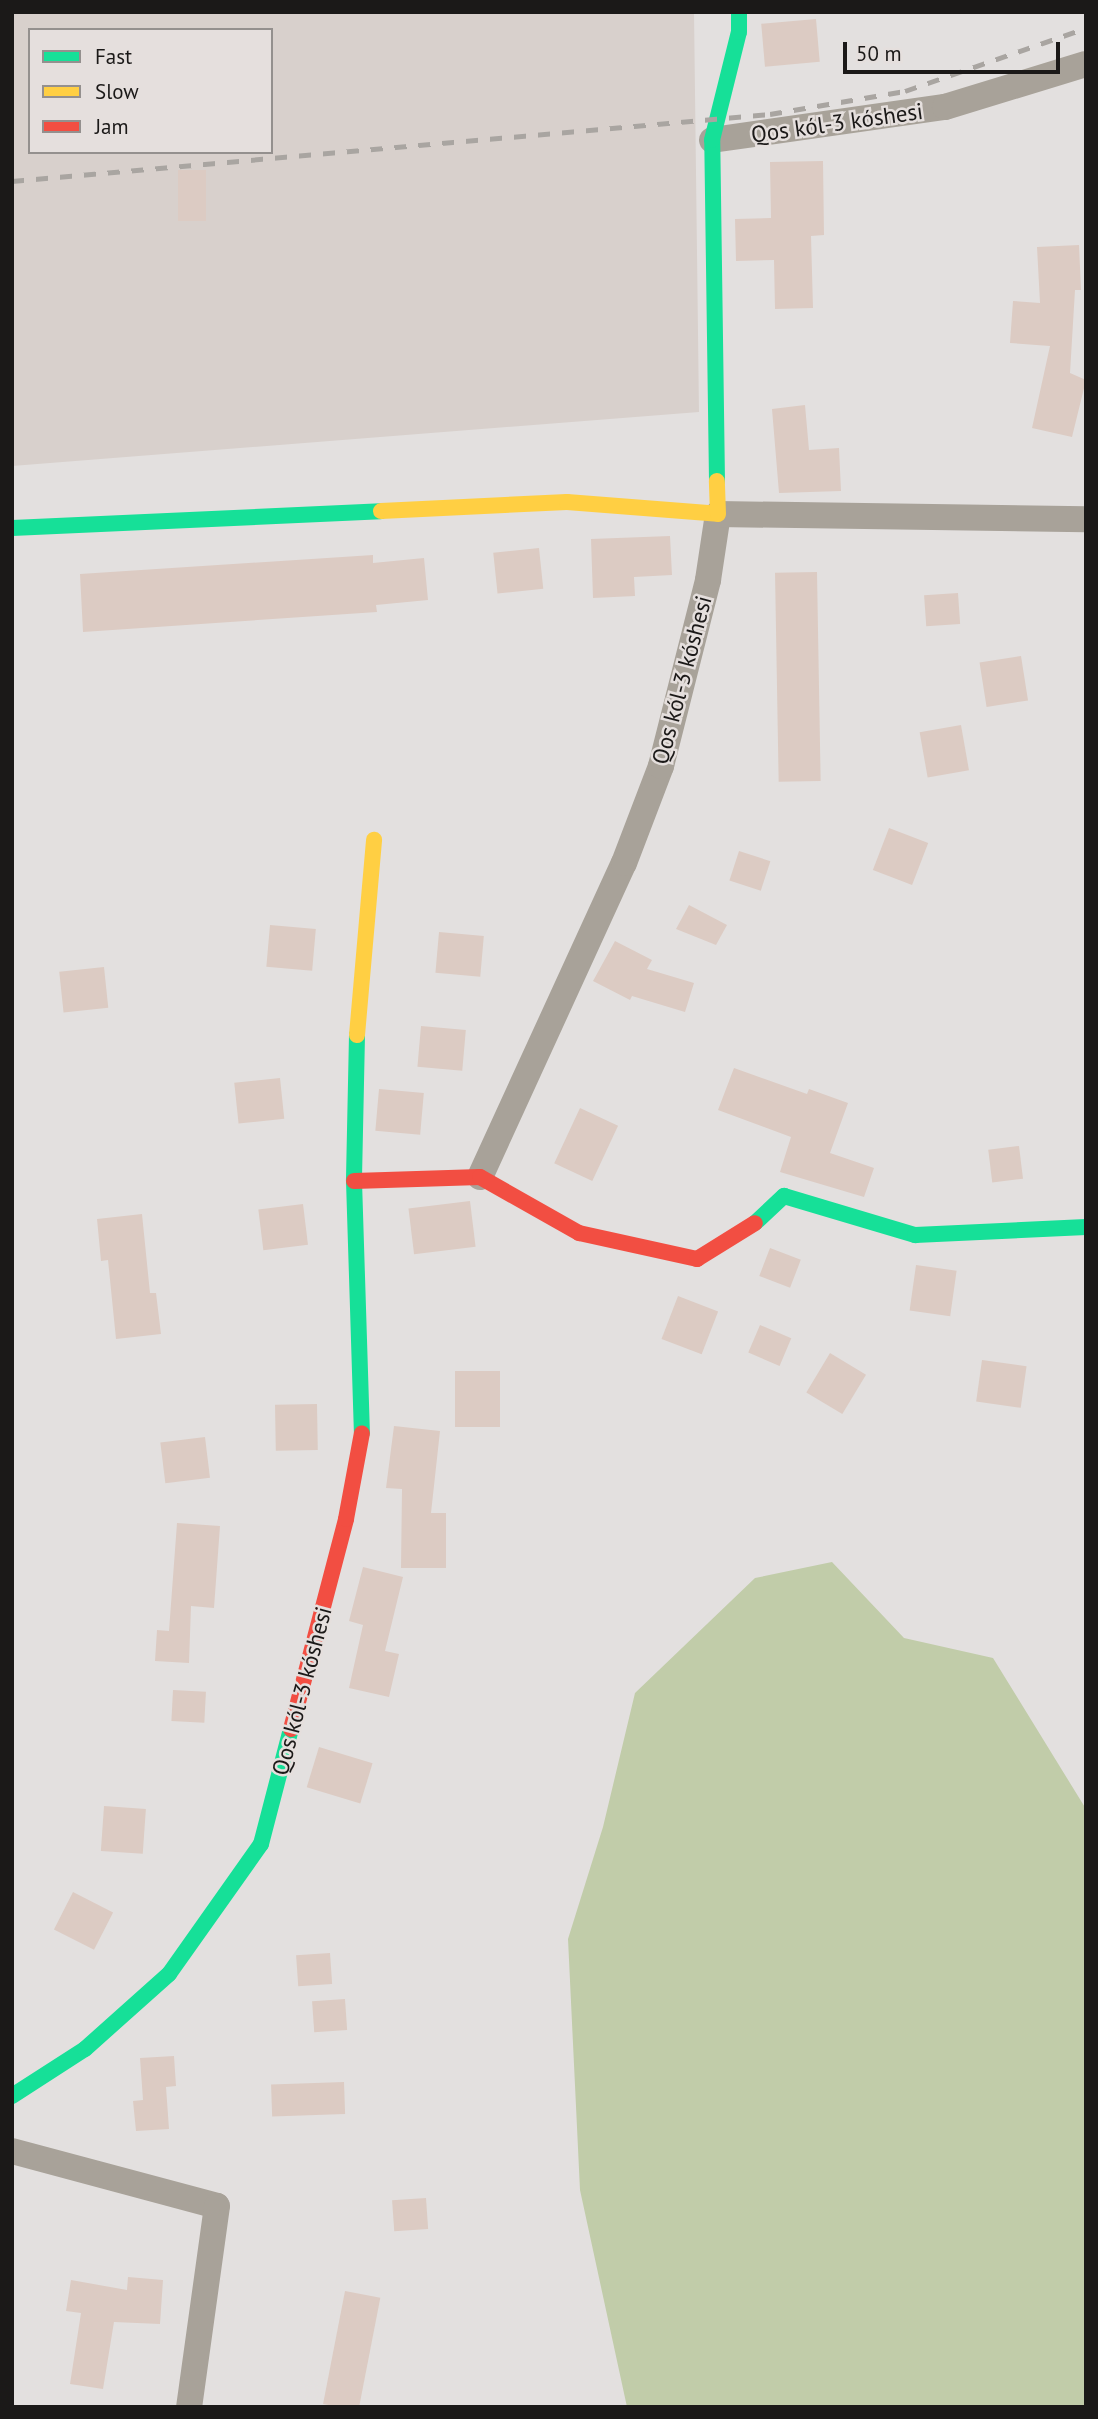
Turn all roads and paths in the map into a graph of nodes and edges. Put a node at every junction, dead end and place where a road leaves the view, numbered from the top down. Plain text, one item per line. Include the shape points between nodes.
1 (739, 12) edge
2 (1086, 64) edge
3 (712, 140) junction
4 (718, 514) junction
5 (1086, 519) edge
6 (12, 528) edge
7 (374, 840) dead end
8 (480, 1177) junction
9 (354, 1181) junction
10 (1086, 1227) edge
11 (12, 2096) edge
12 (12, 2151) edge
13 (189, 2407) edge

1 - 3 street, Qos kól-3 kóshesi via 739,32
2 - 3 street, Qos kól-3 kóshesi via 945,107
3 - 4 street
4 - 5 street
4 - 6 street via 567,502
4 - 8 street, Qos kól-3 kóshesi via 708,580 661,766 624,863
7 - 9 street, Qos kól-3 kóshesi via 358,987
8 - 9 street
8 - 10 street via 579,1233 697,1259 744,1233 784,1196 915,1235
9 - 11 street, Qos kól-3 kóshesi via 363,1425 346,1519 261,1844 169,1974 85,2049
12 - 13 street via 217,2206

